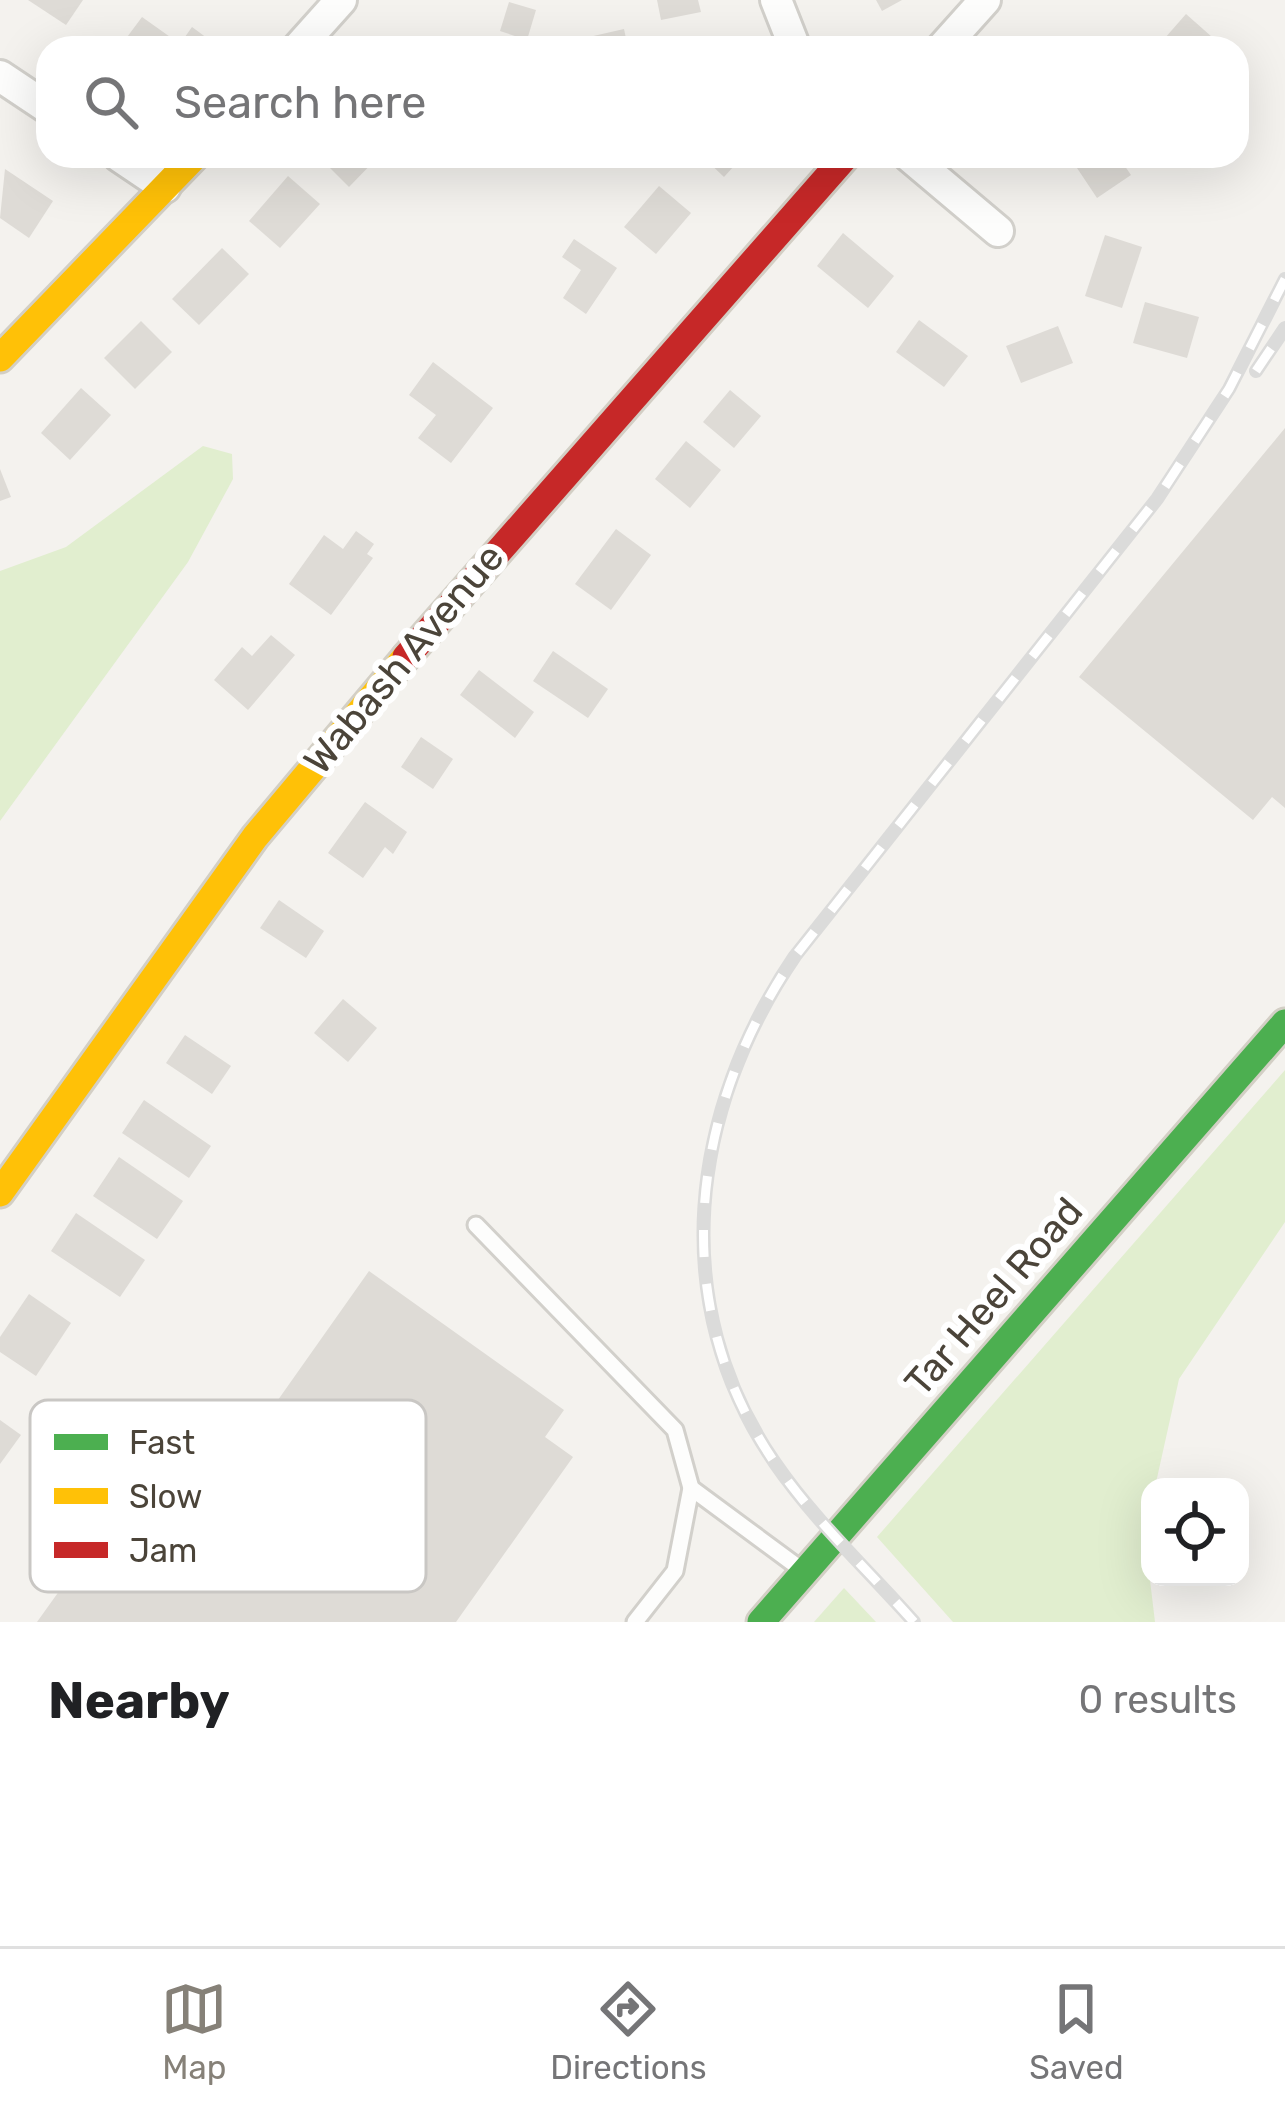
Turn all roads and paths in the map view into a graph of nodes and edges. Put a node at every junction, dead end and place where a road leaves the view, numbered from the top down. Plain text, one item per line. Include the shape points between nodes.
1 (341, 0) edge
2 (776, 0) edge
3 (985, 0) edge
4 (309, 36) edge
5 (790, 36) edge
6 (953, 36) edge
7 (0, 76) edge
8 (36, 100) edge
9 (136, 168) edge
10 (184, 168) edge
11 (835, 168) edge
12 (923, 168) edge
13 (165, 188) junction
14 (998, 231) dead end
15 (0, 358) edge
16 (1285, 1023) edge
17 (0, 1193) edge
18 (476, 1225) dead end
19 (691, 1488) junction
20 (805, 1572) junction
21 (635, 1622) edge
22 (761, 1622) edge

1 - 4 street
2 - 5 street
3 - 6 street
7 - 8 street
9 - 13 street
10 - 13 street
11 - 17 street, Wabash Avenue via 488,558 255,837
12 - 14 street
13 - 15 street
16 - 20 street, Tar Heel Road
18 - 19 lane via 676,1430
19 - 20 lane
19 - 21 lane via 675,1571
20 - 22 street, Tar Heel Road

